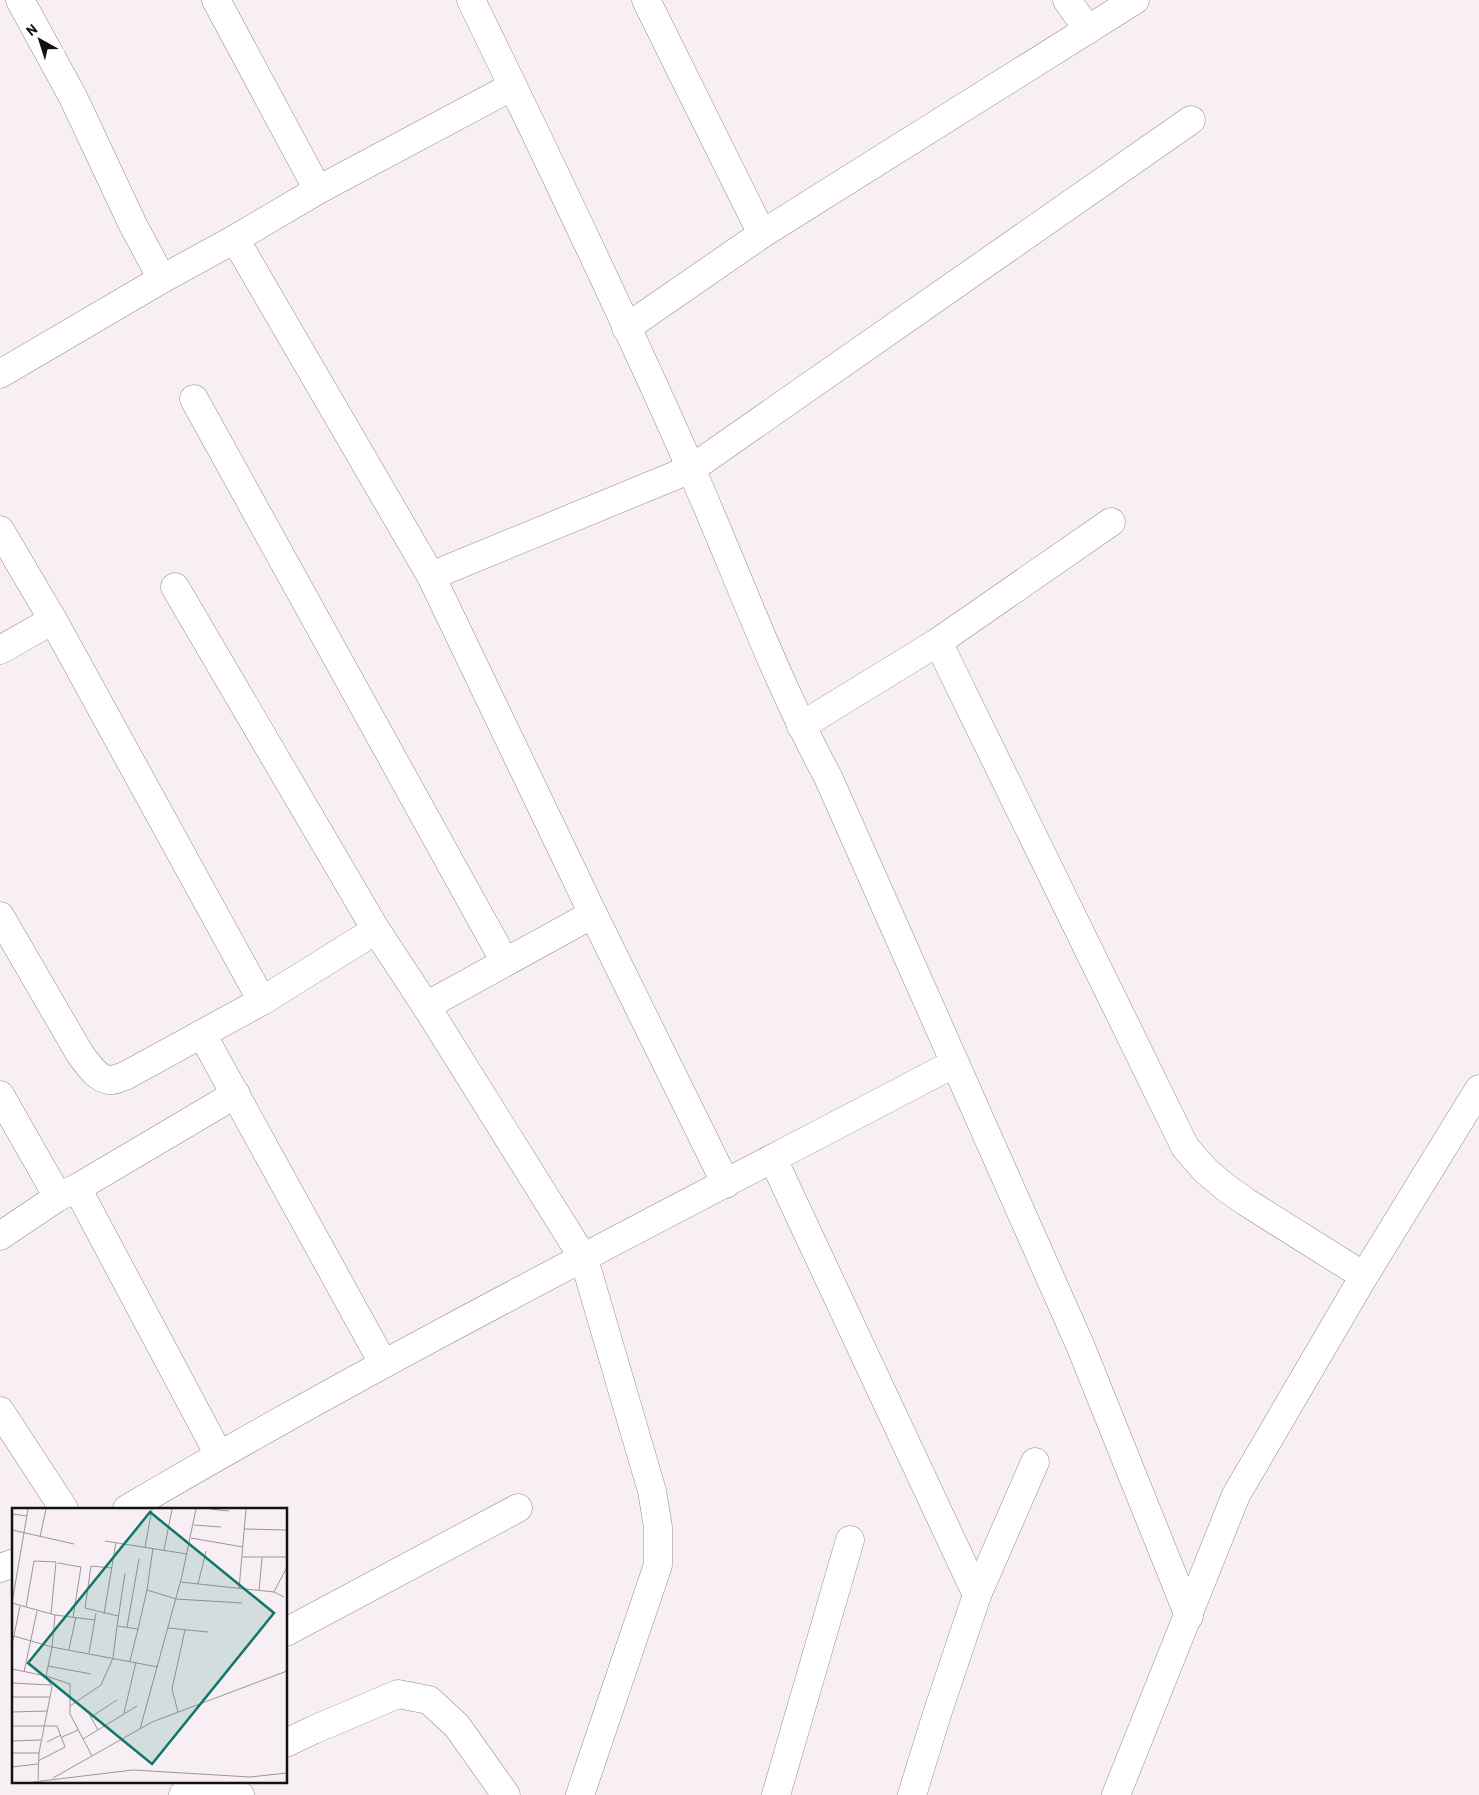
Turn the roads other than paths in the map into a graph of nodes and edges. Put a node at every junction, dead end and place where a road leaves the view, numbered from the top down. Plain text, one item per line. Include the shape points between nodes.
1 (20, 0) edge
2 (216, 0) edge
3 (471, 0) edge
4 (646, 0) edge
5 (1067, 0) edge
6 (1135, 0) edge
7 (1088, 30) junction
8 (513, 86) junction
9 (1191, 120) dead end
10 (318, 190) junction
11 (762, 234) junction
12 (235, 239) junction
13 (162, 279) junction
14 (626, 328) junction
15 (0, 374) edge
16 (194, 399) dead end
17 (691, 469) junction
18 (1111, 522) dead end
19 (0, 530) edge
20 (431, 576) junction
21 (175, 587) dead end
22 (53, 620) junction
23 (938, 642) junction
24 (0, 650) edge
25 (801, 726) junction
26 (593, 914) junction
27 (0, 916) edge
28 (376, 930) junction
29 (505, 962) junction
30 (262, 1001) junction
31 (426, 1006) junction
32 (202, 1034) junction
33 (955, 1063) junction
34 (1479, 1089) edge
35 (236, 1094) junction
36 (0, 1095) edge
37 (772, 1159) junction
38 (726, 1184) junction
39 (68, 1193) junction
40 (0, 1236) edge
41 (584, 1259) junction
42 (1364, 1276) junction
43 (383, 1363) junction
44 (0, 1411) edge
45 (219, 1455) junction
46 (1034, 1462) dead end
47 (63, 1508) edge
48 (129, 1508) edge
49 (518, 1508) dead end
50 (850, 1540) dead end
51 (12, 1564) edge
52 (0, 1568) edge
53 (977, 1595) junction
54 (1189, 1616) junction
55 (288, 1631) edge
56 (288, 1742) edge
57 (208, 1782) edge
58 (212, 1782) edge
59 (183, 1795) edge
60 (240, 1795) edge
61 (506, 1795) edge
62 (580, 1795) edge
63 (776, 1795) edge
64 (912, 1795) edge
65 (1116, 1795) edge

1 - 13 street via 73,97
2 - 10 street
3 - 8 street
4 - 11 street
5 - 7 street
6 - 7 street
7 - 11 street
8 - 10 street
8 - 14 street via 602,270
9 - 17 street
10 - 12 street
11 - 14 street
12 - 13 street
12 - 20 street
13 - 15 street
14 - 17 street
16 - 29 street
17 - 20 street
17 - 25 street
18 - 23 street
19 - 22 street
20 - 26 street
21 - 28 street
22 - 24 street
22 - 30 street
23 - 25 street
23 - 42 street via 1185,1147 1225,1187
25 - 33 street via 828,777
26 - 29 street
26 - 38 street
27 - 32 street via 80,1054 102,1078 110,1080 125,1076
28 - 30 street
28 - 31 street
29 - 31 street
30 - 32 street
31 - 41 street
32 - 35 street
33 - 37 street
33 - 54 street via 1080,1345
34 - 42 street
35 - 39 street
35 - 43 street
36 - 39 street
37 - 38 street
37 - 53 street
38 - 41 street
39 - 40 street
39 - 45 street
41 - 43 street
41 - 62 street via 652,1491 658,1527 658,1565
42 - 54 street via 1236,1495
43 - 45 street
44 - 47 street
45 - 48 street
46 - 53 street
49 - 55 street
50 - 63 street
51 - 52 street
53 - 64 street
54 - 65 street
56 - 61 street via 398,1694 428,1700 458,1726
57 - 59 street
58 - 60 street

